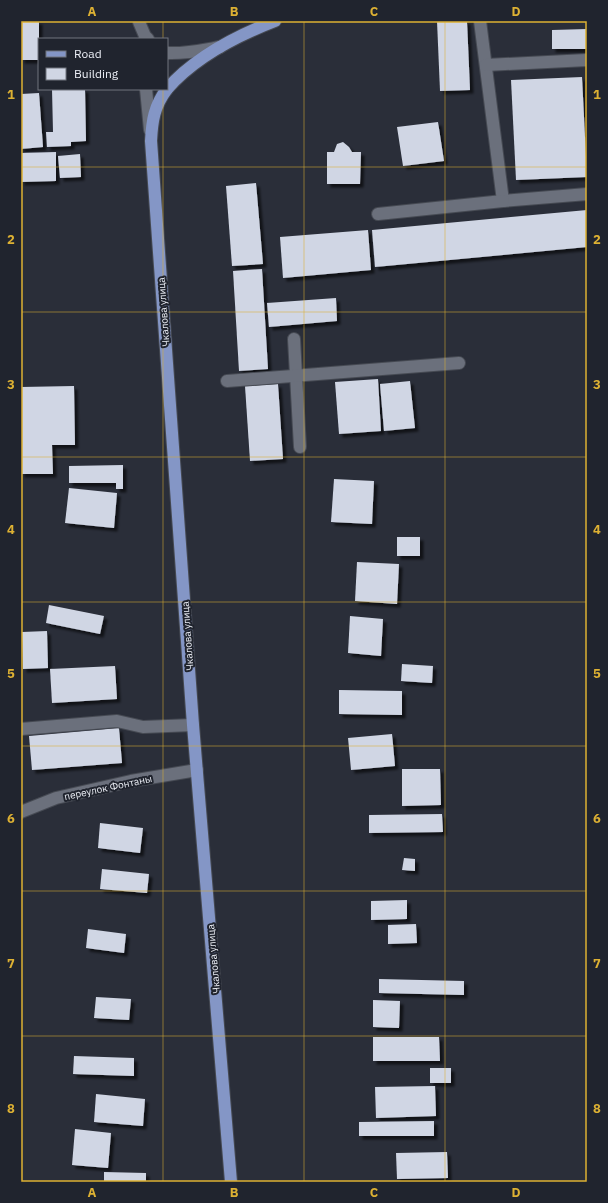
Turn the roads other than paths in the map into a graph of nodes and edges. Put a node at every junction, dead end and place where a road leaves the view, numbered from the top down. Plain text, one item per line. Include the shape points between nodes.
1 (139, 21) edge
2 (275, 21) edge
3 (480, 21) edge
4 (141, 38) edge
5 (147, 38) edge
6 (222, 46) junction
7 (168, 53) edge
8 (587, 60) edge
9 (486, 65) junction
10 (168, 88) edge
11 (146, 90) edge
12 (166, 90) edge
13 (151, 141) junction
14 (587, 194) edge
15 (503, 201) junction
16 (378, 214) dead end
17 (294, 339) dead end
18 (459, 362) dead end
19 (227, 381) dead end
20 (300, 447) dead end
21 (193, 725) junction
22 (21, 729) edge
23 (197, 770) junction
24 (21, 812) edge
25 (231, 1182) edge

1 - 4 street
1 - 5 street
2 - 6 main road
3 - 9 street
6 - 7 street
6 - 10 main road via 196,62
8 - 9 street
9 - 15 street
11 - 13 street, Чкалова улица
12 - 13 main road via 158,101
13 - 21 main road, Чкалова улица
14 - 15 street
15 - 16 street
17 - 20 street
18 - 19 street
21 - 22 street via 143,727 117,721
21 - 23 main road, Чкалова улица
23 - 24 street, переулок Фонтаны via 131,781 56,798
23 - 25 main road, Чкалова улица

